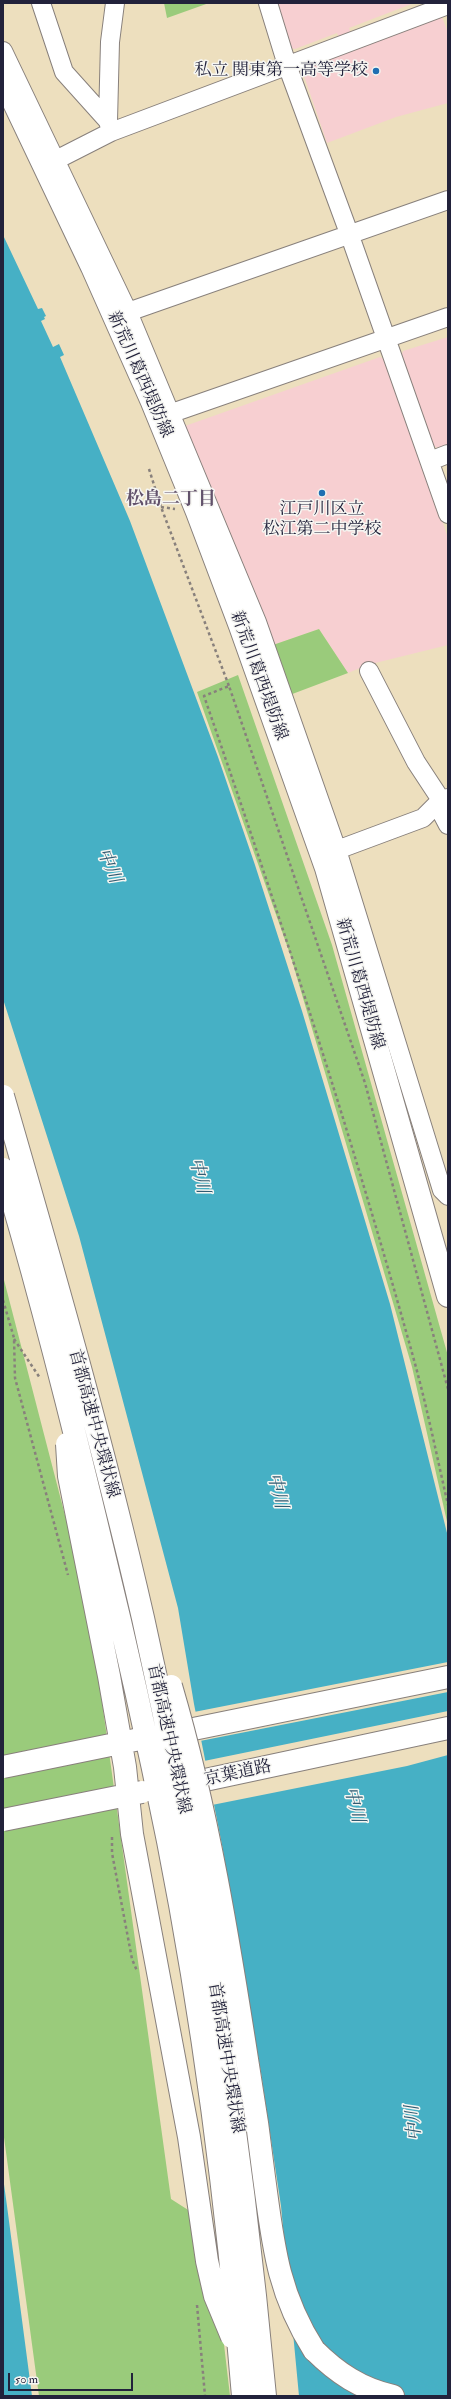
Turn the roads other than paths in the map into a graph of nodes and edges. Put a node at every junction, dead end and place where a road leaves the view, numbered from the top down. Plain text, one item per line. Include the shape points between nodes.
1 (41, 3) edge
2 (115, 3) edge
3 (268, 3) edge
4 (448, 4) edge
5 (3, 51) edge
6 (287, 65) junction
7 (3, 80) edge
8 (110, 127) junction
9 (56, 160) junction
10 (448, 200) edge
11 (350, 236) junction
12 (128, 312) junction
13 (448, 317) edge
14 (386, 338) junction
15 (172, 413) junction
16 (448, 454) edge
17 (430, 461) junction
18 (203, 509) junction
19 (448, 514) edge
20 (369, 671) dead end
21 (442, 801) edge
22 (448, 825) edge
23 (336, 850) junction
24 (3, 1096) edge
25 (3, 1169) edge
26 (448, 1196) edge
27 (448, 1296) edge
28 (63, 1389) junction
29 (142, 1616) junction
30 (448, 1677) edge
31 (448, 1728) edge
32 (3, 1767) edge
33 (3, 1820) edge
34 (243, 2396) edge
35 (265, 2396) edge
36 (274, 2396) edge
37 (393, 2396) edge

1 - 8 street via 64,72
2 - 8 street via 110,42
3 - 6 street
4 - 6 street
5 - 9 street
6 - 8 street
6 - 11 street
7 - 18 main road, 新荒川葛西堤防線
8 - 9 street
9 - 12 street
10 - 11 street
11 - 12 street
11 - 14 street
12 - 15 street
13 - 14 street
14 - 15 street
14 - 17 street
15 - 18 street
16 - 17 street
17 - 19 street
18 - 23 street via 257,622
18 - 27 main road, 新荒川葛西堤防線 via 326,868
20 - 21 street via 416,762
21 - 22 street
21 - 23 street via 423,818
23 - 26 street via 442,1190
24 - 29 main road, 首都高速中央環状線, bridge via 88,1401
25 - 28 main road, 首都高速中央環状線, bridge
28 - 34 main road, 首都高速中央環状線, bridge via 122,1629 168,1844 219,2163
28 - 36 main road, bridge via 69,1476 125,1766 132,1834 189,2137 207,2261 215,2296 234,2340 249,2366
29 - 35 main road, 首都高速中央環状線, bridge via 188,1838 218,2004 240,2159
29 - 37 main road, bridge via 166,1670 191,1755 213,1856 235,1979 281,2282 299,2327 314,2350 332,2368 352,2381 376,2392
30 - 32 main road, bridge
31 - 33 main road, 京葉道路, bridge via 183,1785

